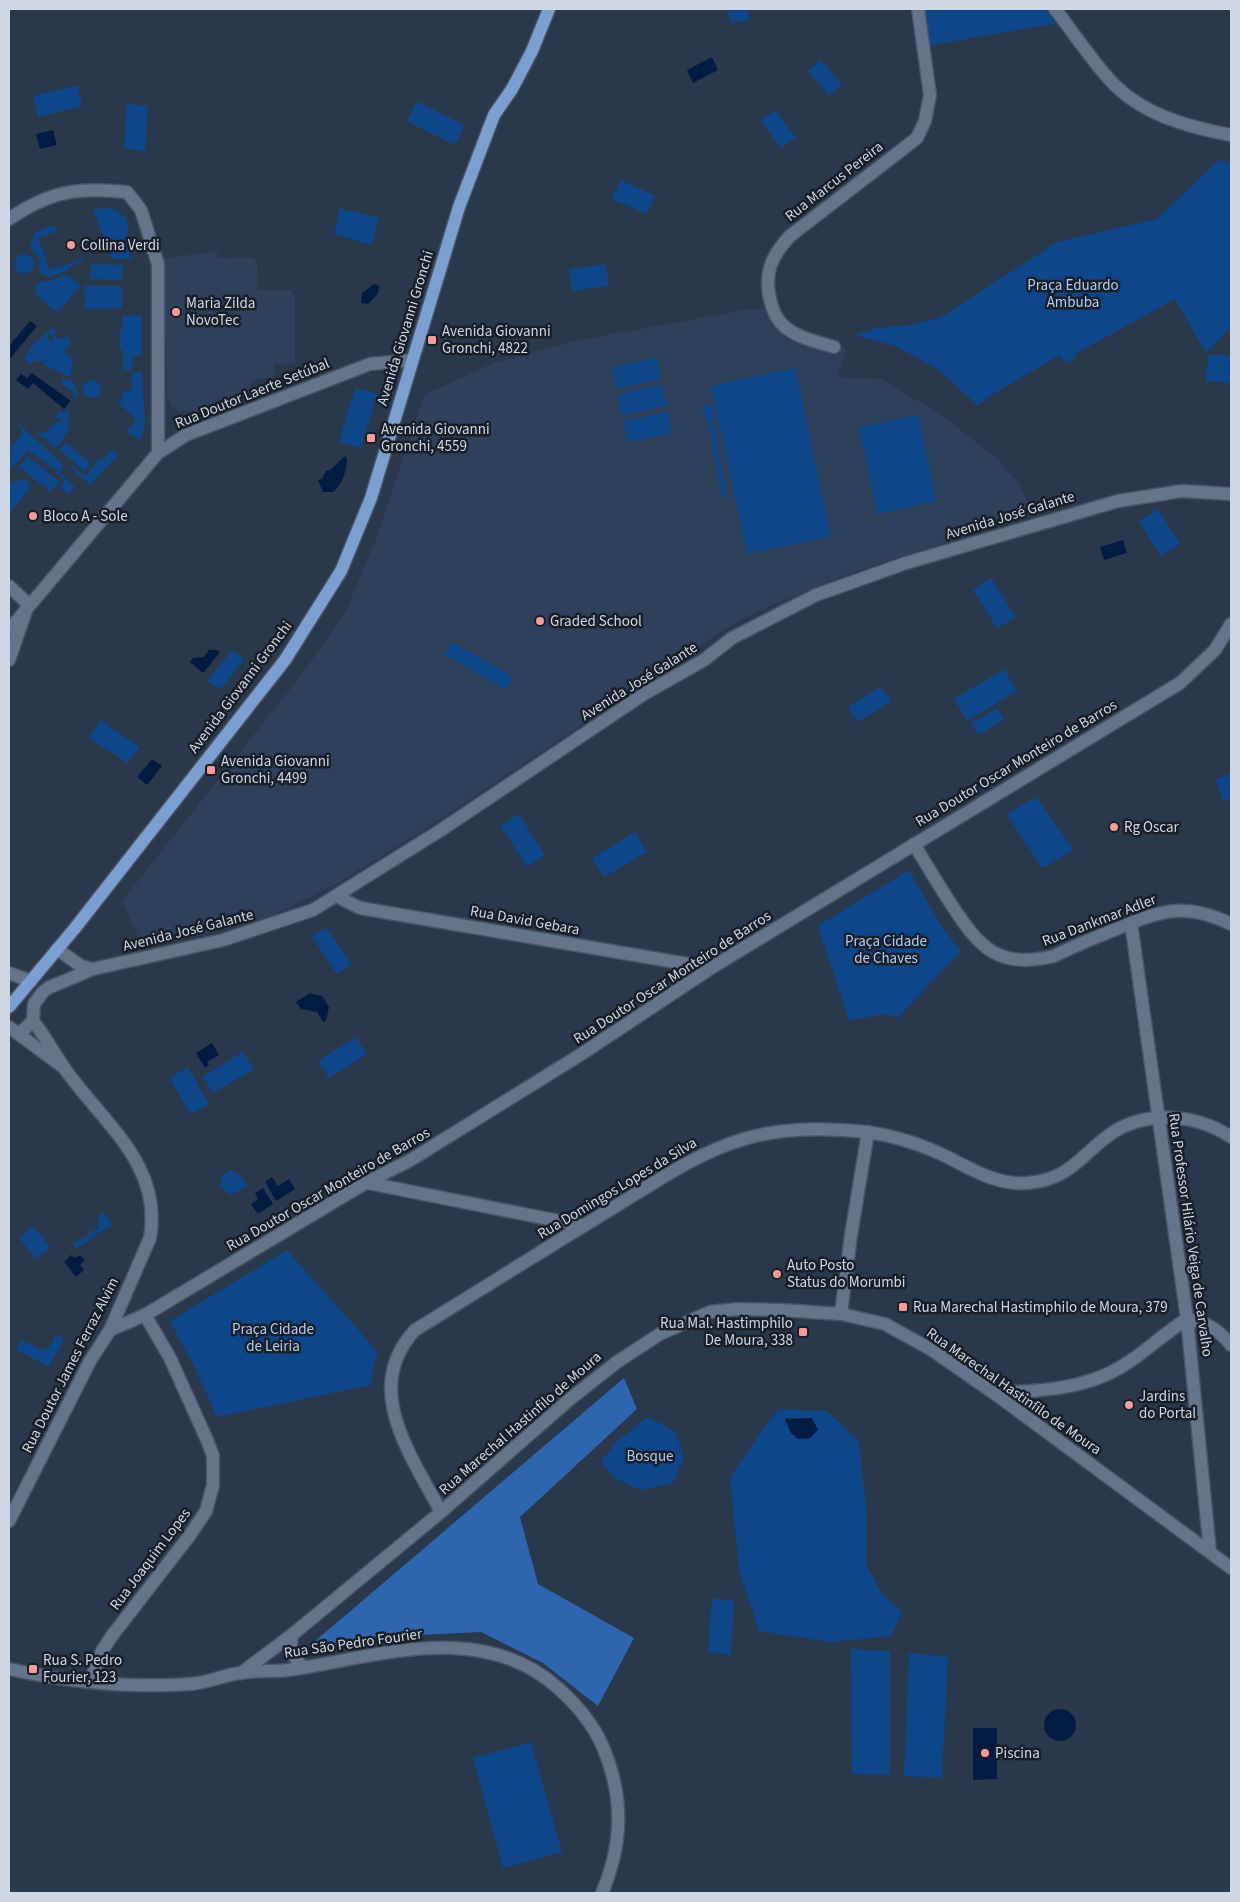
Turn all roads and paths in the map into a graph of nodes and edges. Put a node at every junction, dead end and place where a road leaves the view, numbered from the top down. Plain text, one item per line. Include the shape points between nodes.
1 (549, 9) edge
2 (918, 9) edge
3 (1055, 9) edge
4 (1231, 136) edge
5 (9, 219) edge
6 (834, 347) dead end
7 (412, 360) junction
8 (158, 453) junction
9 (1231, 494) edge
10 (9, 586) edge
11 (27, 608) junction
12 (1231, 624) edge
13 (9, 630) edge
14 (9, 660) edge
15 (914, 844) junction
16 (336, 896) junction
17 (1131, 922) junction
18 (1231, 924) edge
19 (57, 949) junction
20 (711, 968) junction
21 (93, 969) junction
22 (9, 973) edge
23 (30, 981) junction
24 (9, 1007) edge
25 (33, 1021) junction
26 (14, 1030) edge
27 (65, 1069) junction
28 (1158, 1117) junction
29 (868, 1132) junction
30 (1231, 1137) edge
31 (367, 1182) junction
32 (584, 1226) junction
33 (841, 1314) junction
34 (145, 1316) junction
35 (1187, 1319) junction
36 (110, 1330) junction
37 (1231, 1344) edge
38 (994, 1393) junction
39 (441, 1512) junction
40 (9, 1521) edge
41 (1210, 1552) junction
42 (1231, 1568) edge
43 (293, 1634) junction
44 (303, 1667) junction
45 (9, 1669) edge
46 (241, 1673) junction
47 (90, 1681) junction
48 (602, 1893) edge

1 - 7 main road, Avenida Giovanni Gronchi via 532,51 494,115 476,160
2 - 6 street, Rua Marcus Pereira via 930,95 925,121 917,138 790,236 774,256 768,273 767,284 773,308 784,326 809,340
3 - 4 street via 1110,80 1144,108 1186,126
5 - 8 street via 57,194 94,188 127,192 141,210 158,264
7 - 8 street, Rua Doutor Laerte Setúbal via 370,364 186,436
7 - 19 main road, Avenida Giovanni Gronchi via 371,498 341,571 285,660
8 - 11 street, Rua Doutor Laerte Setúbal
9 - 16 street, Avenida José Galante via 1182,492 1118,500 906,563 816,595 732,638 704,660 644,694
10 - 11 street via 20,595
11 - 13 street, Rua Doutor Laerte Setúbal
11 - 14 street
12 - 15 street, Rua Doutor Oscar Monteiro de Barros via 1215,650 1180,683
15 - 17 street, Rua Dankmar Adler via 976,941 1004,957 1037,960 1054,956
15 - 20 street, Rua Doutor Oscar Monteiro de Barros
16 - 20 street, Rua David Gebara via 360,908
16 - 21 street, Avenida José Galante via 298,916 224,940
17 - 18 street, Rua Dankmar Adler via 1174,910 1207,914
17 - 28 street, Rua Professor Hilário Veiga de Carvalho
19 - 21 street via 82,966
19 - 23 main road, Avenida Giovanni Gronchi
20 - 31 street, Rua Doutor Oscar Monteiro de Barros via 580,1055 409,1161
21 - 25 street, Avenida José Galante via 42,993 34,1004
22 - 23 street
23 - 24 main road, Avenida Giovanni Gronchi
25 - 26 street
25 - 27 street, Rua Doutor James Ferraz Alvim
26 - 27 street, Rua Doutor James Ferraz Alvim
27 - 36 street, Rua Doutor James Ferraz Alvim via 141,1168 152,1206 150,1238
28 - 29 street, Rua Domingos Lopes da Silva via 1115,1131 1066,1173 1028,1183 988,1178 923,1147
28 - 30 street, Rua Domingos Lopes da Silva via 1182,1118 1208,1125
28 - 35 street, Rua Professor Hilário Veiga de Carvalho
29 - 32 street, Rua Domingos Lopes da Silva via 800,1129 744,1139 692,1160
29 - 33 street
31 - 32 street
31 - 34 street, Rua Doutor Oscar Monteiro de Barros
32 - 39 street, Rua Domingos Lopes da Silva via 415,1330 399,1349 391,1376 392,1406 403,1438
33 - 38 street, Rua Marechal Hastinfilo de Moura via 885,1324 932,1350
33 - 39 street, Rua Marechal Hastinfilo de Moura via 737,1309 710,1312 660,1334 570,1399
34 - 36 street, Rua Doutor Oscar Monteiro de Barros
34 - 47 street, Rua Joaquim Lopes via 170,1358 207,1440 213,1456 213,1485 206,1511 102,1651
35 - 37 street via 1214,1327
35 - 38 street via 1104,1377 1080,1385
35 - 41 street, Rua Professor Hilário Veiga de Carvalho
36 - 40 street, Rua Doutor James Ferraz Alvim via 90,1361
38 - 41 street, Rua Marechal Hastinfilo de Moura
39 - 43 street, Rua Marechal Hastinfilo de Moura
41 - 42 street, Rua Marechal Hastinfilo de Moura
43 - 44 street via 293,1653
43 - 46 street, Rua Marechal Hastinfilo de Moura
44 - 46 street, Rua São Pedro Fourier
44 - 48 street, Rua São Pedro Fourier via 369,1654 456,1647 505,1656 549,1680 570,1699 597,1732 616,1782 617,1840 609,1878
45 - 47 street, Rua São Pedro Fourier
46 - 47 street, Rua São Pedro Fourier via 192,1684

